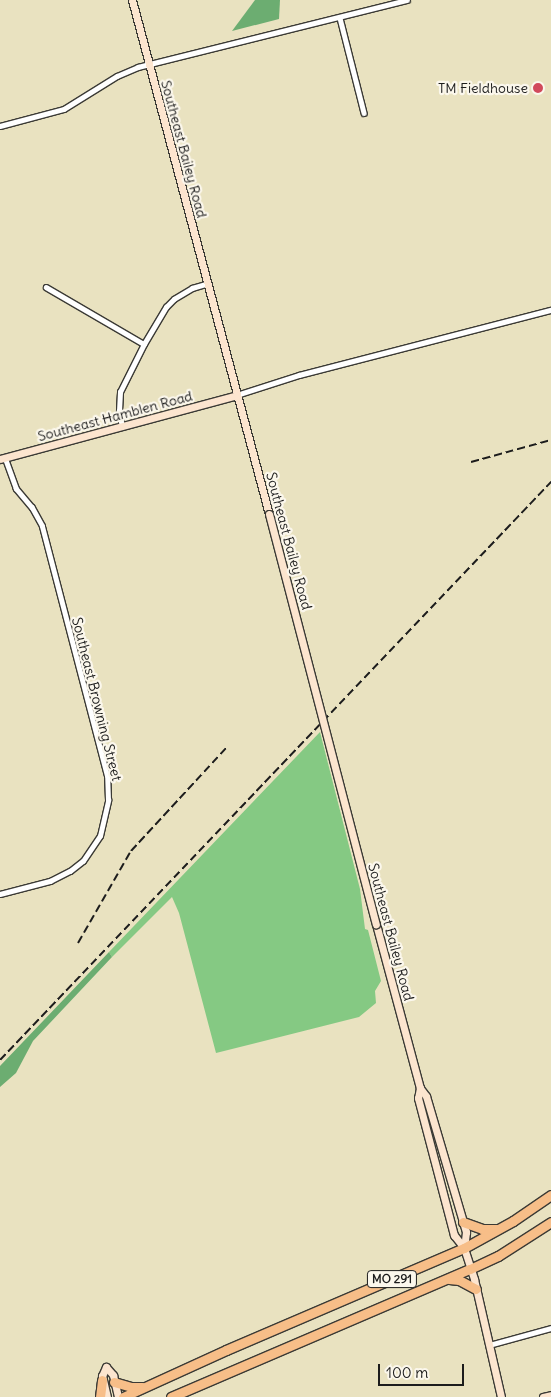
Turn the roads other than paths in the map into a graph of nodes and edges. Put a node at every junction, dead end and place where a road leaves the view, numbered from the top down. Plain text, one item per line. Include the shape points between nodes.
1 (132, 0) edge
2 (408, 0) edge
3 (340, 18) junction
4 (149, 65) junction
5 (364, 113) dead end
6 (0, 126) edge
7 (206, 284) junction
8 (46, 287) dead end
9 (551, 310) edge
10 (144, 344) junction
11 (237, 395) junction
12 (122, 427) junction
13 (2, 459) edge
14 (0, 894) edge
15 (420, 1088) junction
16 (551, 1195) edge
17 (463, 1222) junction
18 (551, 1222) edge
19 (499, 1229) junction
20 (464, 1248) junction
21 (470, 1269) junction
22 (447, 1279) junction
23 (476, 1289) junction
24 (551, 1328) edge
25 (489, 1345) junction
26 (102, 1380) junction
27 (114, 1382) junction
28 (144, 1387) junction
29 (551, 1395) edge
30 (100, 1397) edge
31 (107, 1397) edge
32 (118, 1397) edge
33 (123, 1397) edge
34 (171, 1397) edge
35 (501, 1397) edge
36 (543, 1397) edge

1 - 4 main road, Southeast Bailey Road
2 - 3 street
3 - 4 street
3 - 5 street
4 - 6 street via 116,76 64,109
4 - 7 main road, Southeast Bailey Road
7 - 10 street via 187,290 174,299
7 - 11 main road, Southeast Bailey Road
8 - 10 street
9 - 11 street via 299,375
10 - 12 street via 120,392
11 - 12 main road, Southeast Hamblen Road
11 - 15 main road, Southeast Bailey Road, bridge
12 - 13 main road, Southeast Hamblen Road
13 - 14 street, Southeast Browning Street via 16,488 42,526 107,776 108,800 100,836 83,861 70,872 50,881
15 - 17 main road, Southeast Bailey Road via 429,1105
15 - 20 main road, Southeast Bailey Road via 418,1098 454,1234
16 - 19 highway, MO 291
17 - 19 highway via 482,1229
17 - 20 main road, Southeast Bailey Road via 466,1232
18 - 21 highway, MO 291 via 498,1256
19 - 20 highway, MO 291
20 - 21 main road, Southeast Bailey Road
20 - 28 highway, MO 291
21 - 22 highway, MO 291
21 - 23 main road, Southeast Bailey Road
22 - 23 highway via 460,1280
22 - 34 highway, MO 291
23 - 25 main road, Southeast Bailey Road
24 - 25 street
25 - 35 main road, Southeast Bailey Road
26 - 27 main road via 106,1366
26 - 30 highway
26 - 31 main road
27 - 28 highway
27 - 32 main road
28 - 33 highway, MO 291
29 - 36 main road

